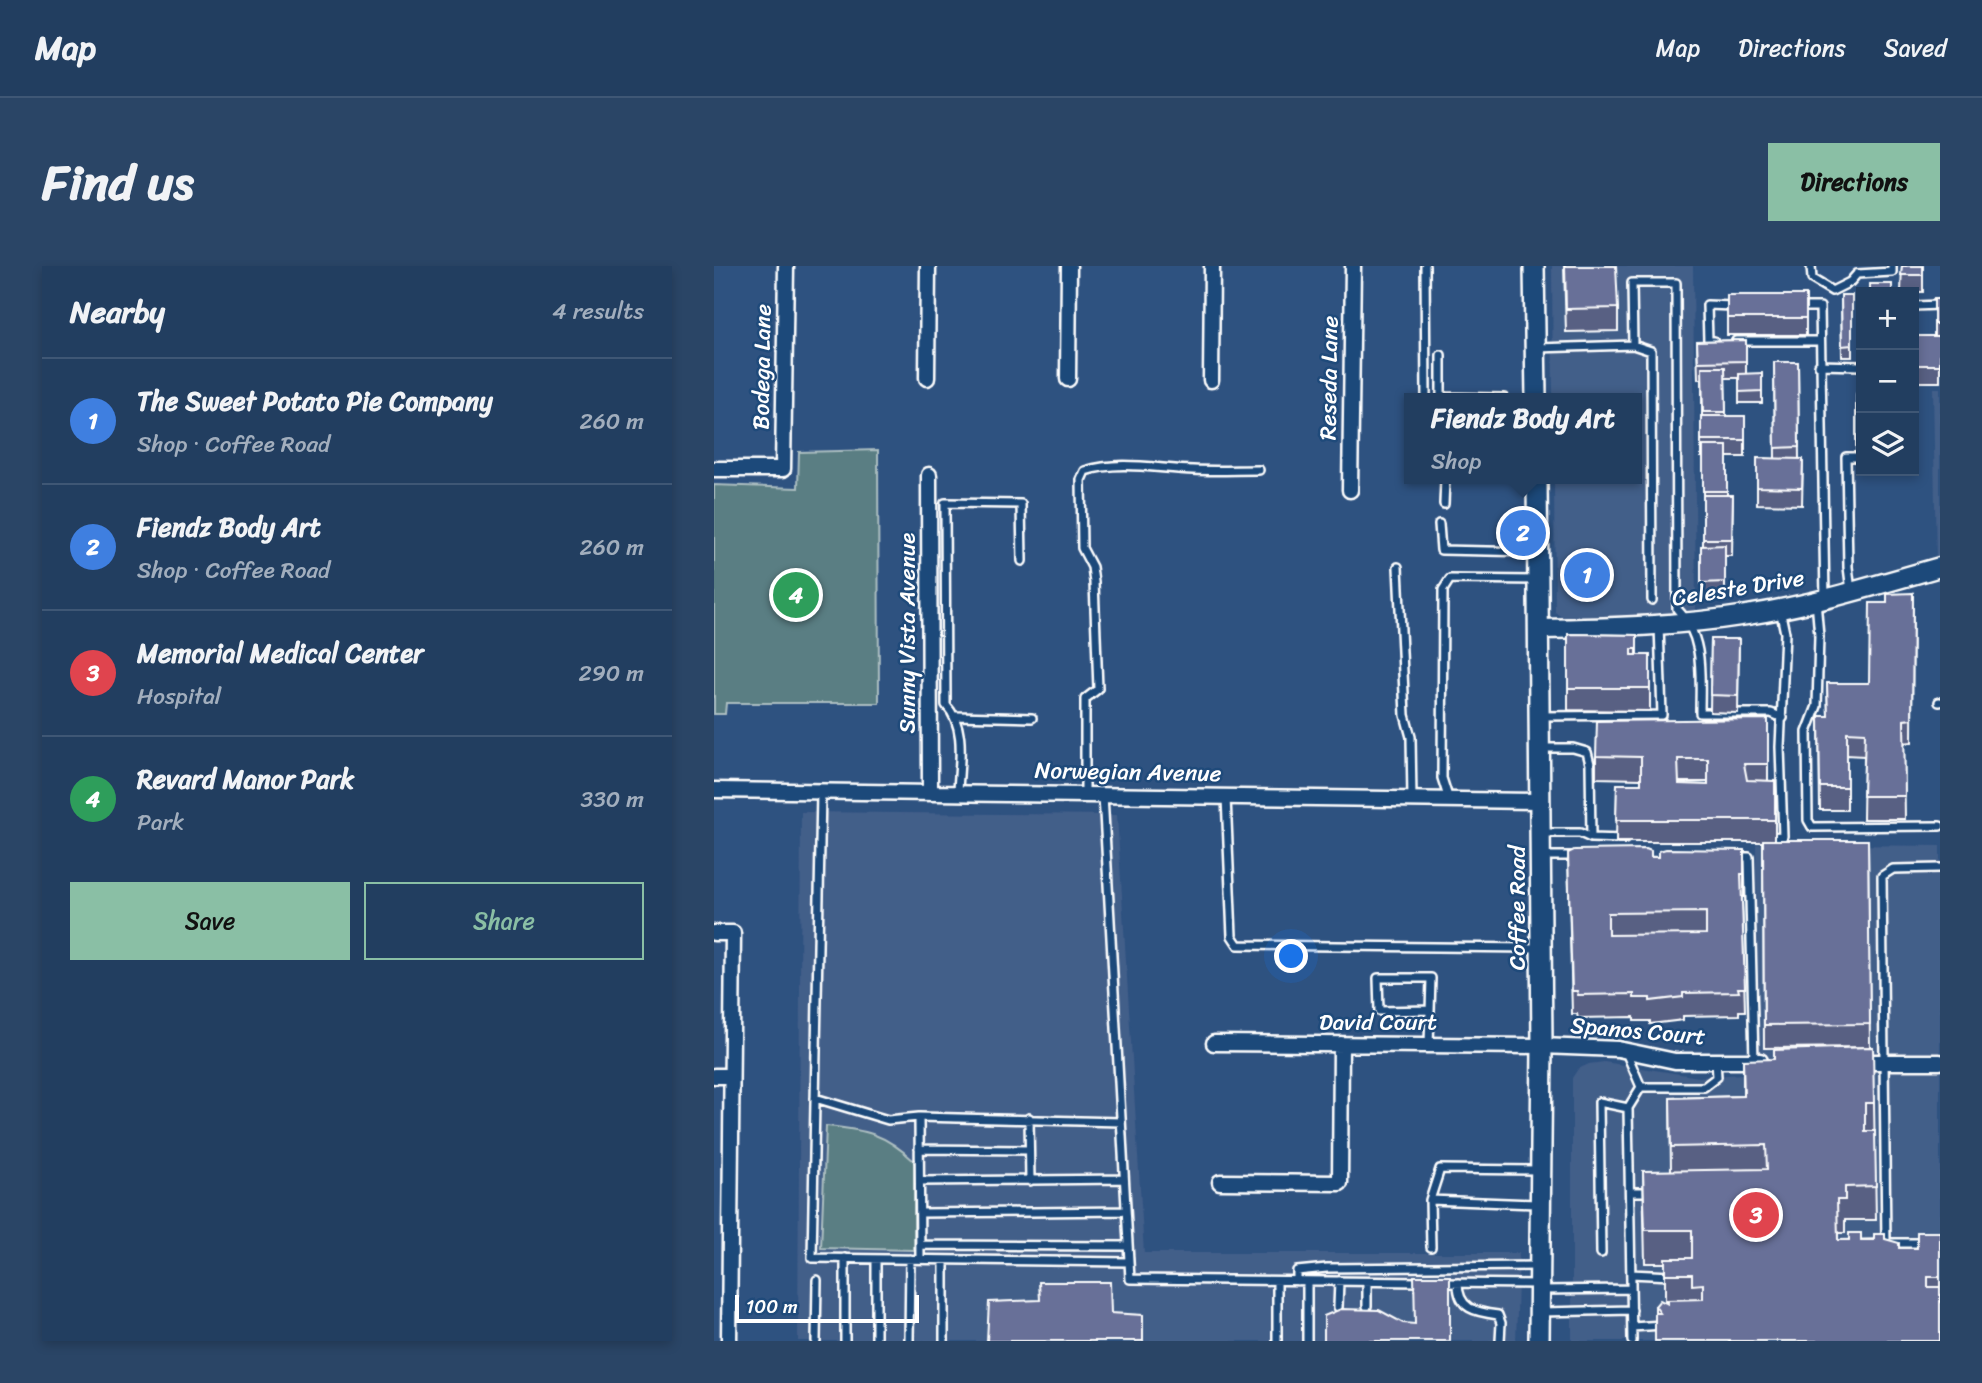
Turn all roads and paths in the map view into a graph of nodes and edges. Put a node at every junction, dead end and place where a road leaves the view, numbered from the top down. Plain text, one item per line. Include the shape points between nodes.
1 (786, 266) edge
2 (928, 266) edge
3 (1069, 266) edge
4 (1212, 266) edge
5 (1353, 266) edge
6 (1425, 266) edge
7 (1534, 266) edge
8 (1811, 266) edge
9 (1892, 266) edge
10 (1855, 270) edge
11 (1940, 305) edge
12 (1745, 306) edge
13 (1782, 306) edge
14 (1919, 306) edge
15 (1819, 341) junction
16 (1633, 345) junction
17 (1535, 348) junction
18 (1441, 355) dead end
19 (1819, 365) junction
20 (1856, 366) edge
21 (927, 378) dead end
22 (1068, 379) dead end
23 (1211, 380) dead end
24 (1426, 393) edge
25 (1441, 393) edge
26 (1536, 393) edge
27 (1856, 457) edge
28 (714, 469) edge
29 (1259, 470) dead end
30 (929, 475) dead end
31 (1444, 484) edge
32 (1537, 484) edge
33 (1350, 490) dead end
34 (1444, 505) dead end
35 (1439, 524) dead end
36 (1538, 552) junction
37 (1022, 561) dead end
38 (1398, 567) dead end
39 (1940, 567) edge
40 (1538, 580) junction
41 (1852, 592) junction
42 (1652, 600) dead end
43 (1821, 600) junction
44 (1780, 609) junction
45 (1691, 623) junction
46 (1659, 625) junction
47 (1539, 629) junction
48 (956, 716) junction
49 (1540, 716) junction
50 (1032, 718) dead end
51 (1783, 718) junction
52 (1540, 748) junction
53 (714, 790) edge
54 (821, 791) junction
55 (930, 792) junction
56 (958, 793) junction
57 (1086, 794) junction
58 (1102, 794) junction
59 (1226, 796) junction
60 (1412, 799) junction
61 (1449, 800) junction
62 (1541, 801) junction
63 (1940, 826) edge
64 (1541, 833) junction
65 (1757, 837) dead end
66 (1591, 838) junction
67 (1629, 839) dead end
68 (1541, 856) junction
69 (1582, 856) edge
70 (1721, 857) edge
71 (1940, 868) edge
72 (714, 933) edge
73 (1542, 948) junction
74 (1430, 1010) junction
75 (1214, 1043) dead end
76 (1341, 1044) junction
77 (1429, 1045) junction
78 (1542, 1046) junction
79 (1625, 1052) junction
80 (1716, 1060) junction
81 (1754, 1061) junction
82 (1781, 1061) edge
83 (1833, 1062) edge
84 (1940, 1062) edge
85 (1886, 1063) junction
86 (714, 1076) edge
87 (731, 1076) junction
88 (1641, 1087) junction
89 (815, 1098) junction
90 (1628, 1108) junction
91 (919, 1117) junction
92 (1029, 1118) junction
93 (1121, 1122) junction
94 (919, 1149) junction
95 (1029, 1150) junction
96 (1541, 1170) junction
97 (1124, 1179) junction
98 (920, 1181) junction
99 (1030, 1181) junction
100 (1220, 1182) dead end
101 (1630, 1192) junction
102 (1662, 1192) edge
103 (1430, 1200) junction
104 (1541, 1203) junction
105 (1126, 1211) junction
106 (920, 1213) junction
107 (714, 1222) edge
108 (730, 1223) junction
109 (1873, 1243) edge
110 (1886, 1243) junction
111 (1940, 1243) edge
112 (920, 1245) junction
113 (1128, 1246) junction
114 (1432, 1248) dead end
115 (1601, 1253) dead end
116 (845, 1258) junction
117 (876, 1259) junction
118 (909, 1259) junction
119 (920, 1259) junction
120 (944, 1260) junction
121 (1129, 1262) junction
122 (1631, 1274) junction
123 (817, 1280) dead end
124 (1276, 1280) junction
125 (1541, 1280) junction
126 (1297, 1281) junction
127 (1307, 1281) junction
128 (1339, 1281) junction
129 (1679, 1281) edge
130 (1367, 1282) junction
131 (1458, 1283) junction
132 (1631, 1289) junction
133 (1367, 1306) dead end
134 (1338, 1307) edge
135 (1632, 1310) junction
136 (1541, 1312) junction
137 (1674, 1321) edge
138 (1632, 1327) junction
139 (1540, 1339) edge
140 (729, 1341) edge
141 (816, 1341) edge
142 (845, 1341) edge
143 (876, 1341) edge
144 (909, 1341) edge
145 (944, 1341) edge
146 (1276, 1341) edge
147 (1307, 1341) edge
148 (1500, 1341) edge
149 (1632, 1341) edge

1 - 28 street, Bodega Lane via 783,469
2 - 21 street
3 - 22 street
4 - 23 street
5 - 33 street, Reseda Lane
6 - 24 lane
7 - 17 main road
8 - 10 lane via 1812,279 1832,291 1850,282
9 - 10 lane via 1892,272
11 - 14 lane
12 - 15 lane via 1707,305 1708,341
13 - 15 lane via 1820,307
15 - 19 lane
16 - 17 lane
16 - 42 lane via 1651,351
16 - 45 lane via 1632,283 1676,283 1677,609
17 - 26 main road
18 - 25 lane
19 - 20 lane
19 - 43 lane
27 - 41 lane via 1846,457
29 - 57 lane via 1100,466 1085,471 1082,548 1094,582 1098,689 1085,699
30 - 55 street, Sunny Vista Avenue
31 - 34 lane
32 - 36 main road, Coffee Road
35 - 36 lane via 1441,550
36 - 40 main road, Coffee Road
37 - 48 lane via 1021,504 945,503 946,705
38 - 60 lane
39 - 41 street, Celeste Drive
40 - 47 main road, Coffee Road
40 - 61 lane via 1450,579 1443,590 1442,778
41 - 43 street, Celeste Drive
43 - 44 street, Celeste Drive
43 - 63 lane via 1817,706 1807,732 1808,820 1812,827
44 - 45 street, Celeste Drive
44 - 51 lane via 1785,634
45 - 46 street, Celeste Drive
45 - 51 lane via 1700,659 1700,713 1771,713
46 - 47 street, Celeste Drive
46 - 49 lane via 1661,715
47 - 49 main road, Coffee Road
48 - 50 lane
48 - 56 lane
49 - 52 main road, Coffee Road
51 - 65 lane via 1783,835
52 - 62 main road, Coffee Road
52 - 66 lane via 1587,752
53 - 54 street, Norwegian Avenue
54 - 55 street, Norwegian Avenue
54 - 89 lane
55 - 56 street, Norwegian Avenue
56 - 57 street, Norwegian Avenue
57 - 58 street, Norwegian Avenue
58 - 59 street, Norwegian Avenue
58 - 93 lane
59 - 60 street, Norwegian Avenue
59 - 73 lane via 1233,936 1238,945
60 - 61 street, Norwegian Avenue
61 - 62 street, Norwegian Avenue
62 - 64 main road, Coffee Road
64 - 66 lane
64 - 68 main road, Coffee Road
66 - 67 lane
68 - 69 lane
68 - 73 main road, Coffee Road
70 - 81 lane via 1749,857
71 - 85 lane via 1893,869 1882,876
72 - 87 street via 733,933
73 - 78 main road, Coffee Road
74 - 74 lane via 1379,1011 1378,978 1431,978
74 - 77 lane
75 - 76 street, David Court
76 - 77 street, David Court
76 - 100 street via 1340,1183
77 - 78 street, David Court
78 - 79 street, Spanos Court
78 - 96 main road, Coffee Road
79 - 80 street, Spanos Court via 1675,1061
79 - 88 lane
80 - 81 street, Spanos Court
80 - 88 lane via 1717,1077 1704,1087
81 - 82 street, Spanos Court
83 - 85 street
84 - 85 street
85 - 110 lane via 1882,1080
86 - 87 street
87 - 108 street
88 - 90 lane
89 - 91 lane via 888,1121
89 - 116 lane via 812,1258
90 - 101 lane
90 - 115 lane via 1599,1101
91 - 92 lane
91 - 94 lane
92 - 93 lane
92 - 95 lane
93 - 97 lane
94 - 95 lane
94 - 98 lane
95 - 99 lane
96 - 103 lane via 1440,1169
96 - 104 main road, Coffee Road
97 - 99 lane
97 - 105 lane
98 - 99 lane
98 - 106 lane
101 - 102 lane
101 - 122 lane
103 - 104 lane
103 - 114 lane
104 - 125 main road, Coffee Road
105 - 106 lane
105 - 113 lane
106 - 112 lane
107 - 108 street
108 - 140 street
109 - 110 lane
110 - 111 lane
112 - 113 lane
112 - 119 lane
113 - 121 lane
116 - 117 lane
116 - 142 lane
117 - 118 lane
117 - 143 lane
118 - 119 lane
118 - 144 lane
119 - 120 lane
120 - 121 lane
120 - 145 lane
121 - 124 lane via 1130,1279
122 - 129 lane via 1662,1274
122 - 132 lane
123 - 141 lane
124 - 126 lane
124 - 146 lane
125 - 126 lane via 1327,1268 1297,1271
125 - 131 lane
125 - 132 lane
125 - 136 main road, Coffee Road
126 - 127 lane
127 - 128 lane
127 - 147 lane
128 - 130 lane
128 - 134 lane
130 - 131 lane
130 - 133 lane
131 - 148 lane via 1462,1304 1498,1315
132 - 135 lane
135 - 136 lane
135 - 138 lane
136 - 139 main road, Coffee Road
137 - 138 lane
138 - 149 lane

